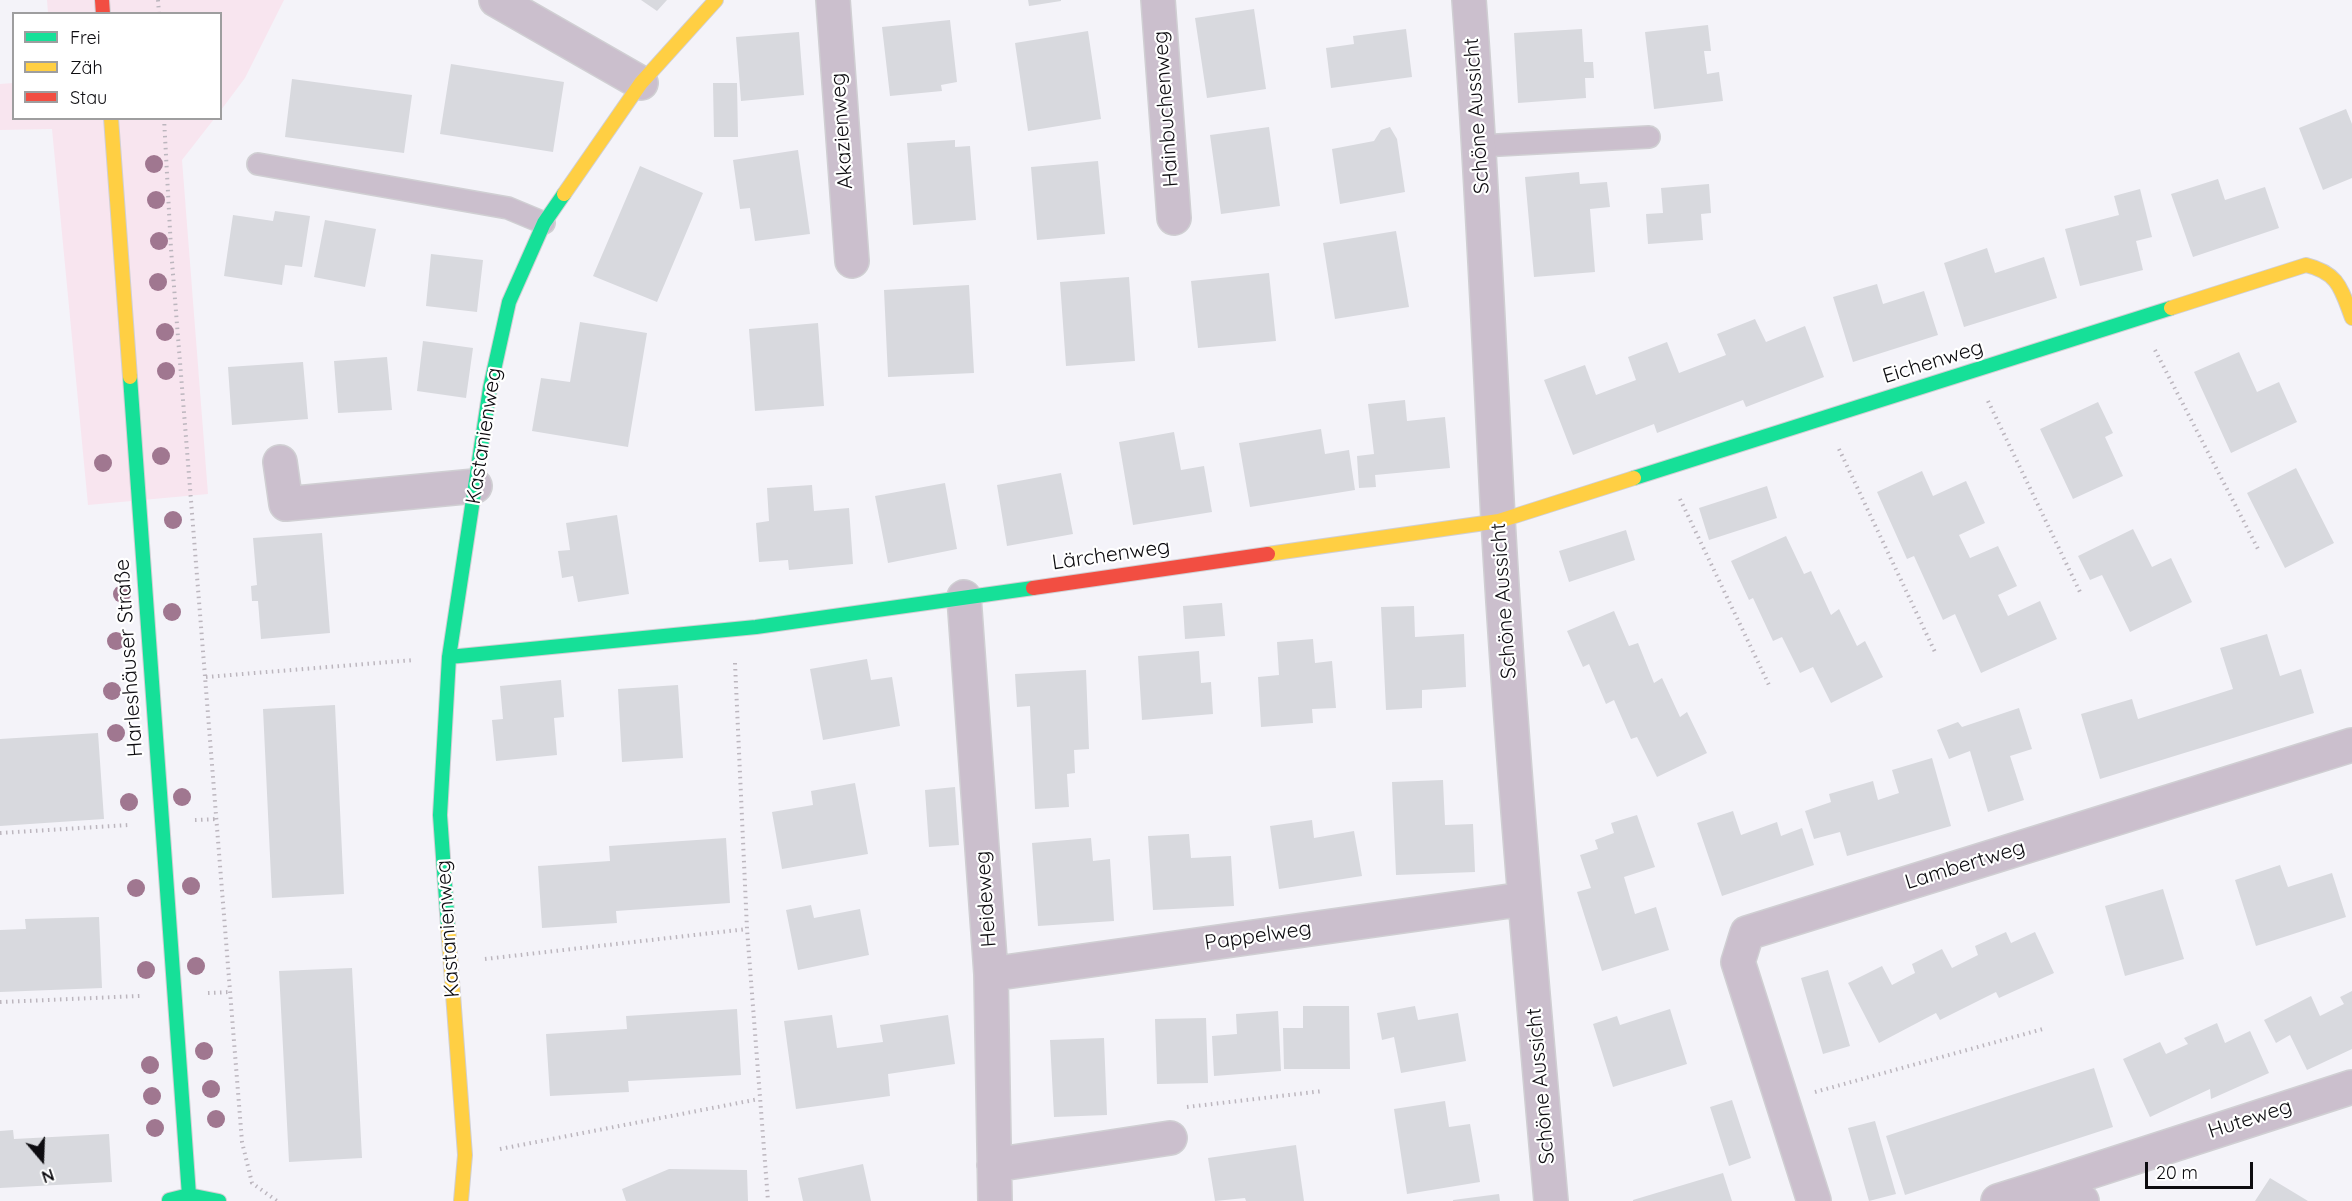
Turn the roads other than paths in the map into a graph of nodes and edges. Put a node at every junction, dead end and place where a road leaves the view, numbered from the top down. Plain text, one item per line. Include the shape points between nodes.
1 (496, 0) edge
2 (716, 0) edge
3 (833, 0) edge
4 (1158, 0) edge
5 (1469, 0) edge
6 (641, 83) junction
7 (111, 120) edge
8 (1649, 137) dead end
9 (1480, 146) junction
10 (258, 164) dead end
11 (1174, 218) dead end
12 (544, 223) junction
13 (852, 261) dead end
14 (2352, 318) edge
15 (280, 462) dead end
16 (475, 486) junction
17 (1498, 521) junction
18 (963, 597) junction
19 (449, 657) junction
20 (2352, 745) edge
21 (1524, 899) junction
22 (991, 974) junction
23 (2352, 1087) edge
24 (1170, 1138) road end
25 (994, 1165) junction
26 (2046, 1186) junction
27 (189, 1195) junction
28 (168, 1201) edge
29 (219, 1201) edge
30 (461, 1201) edge
31 (995, 1201) edge
32 (1551, 1201) edge
33 (1814, 1201) edge
34 (1998, 1201) edge
35 (2082, 1201) edge

1 - 6 street
2 - 6 street, Kastanienweg
3 - 13 street, Akazienweg
4 - 11 street, Hainbuchenweg
5 - 9 street, Schöne Aussicht
6 - 12 street, Kastanienweg
7 - 27 street, Harleshäuser Straße
8 - 9 lane
9 - 17 street, Schöne Aussicht
10 - 12 lane via 508,208
12 - 16 street, Kastanienweg via 509,302 490,387
14 - 17 street, Eichenweg via 2337,280 2325,268 2306,265
15 - 16 street via 286,504
16 - 19 street, Kastanienweg
17 - 18 street, Lärchenweg
17 - 21 street, Schöne Aussicht
18 - 19 street, Lärchenweg via 756,627
18 - 22 street, Heideweg
19 - 30 street, Kastanienweg via 440,814 465,1155
20 - 33 street, Lambertweg via 1747,933 1738,962
21 - 22 street, Pappelweg
21 - 32 street, Schöne Aussicht
22 - 25 street, Heideweg
23 - 26 street, Huteweg
24 - 25 street
25 - 31 street, Heideweg
26 - 34 street, Huteweg
26 - 35 street
27 - 28 street
27 - 29 street

